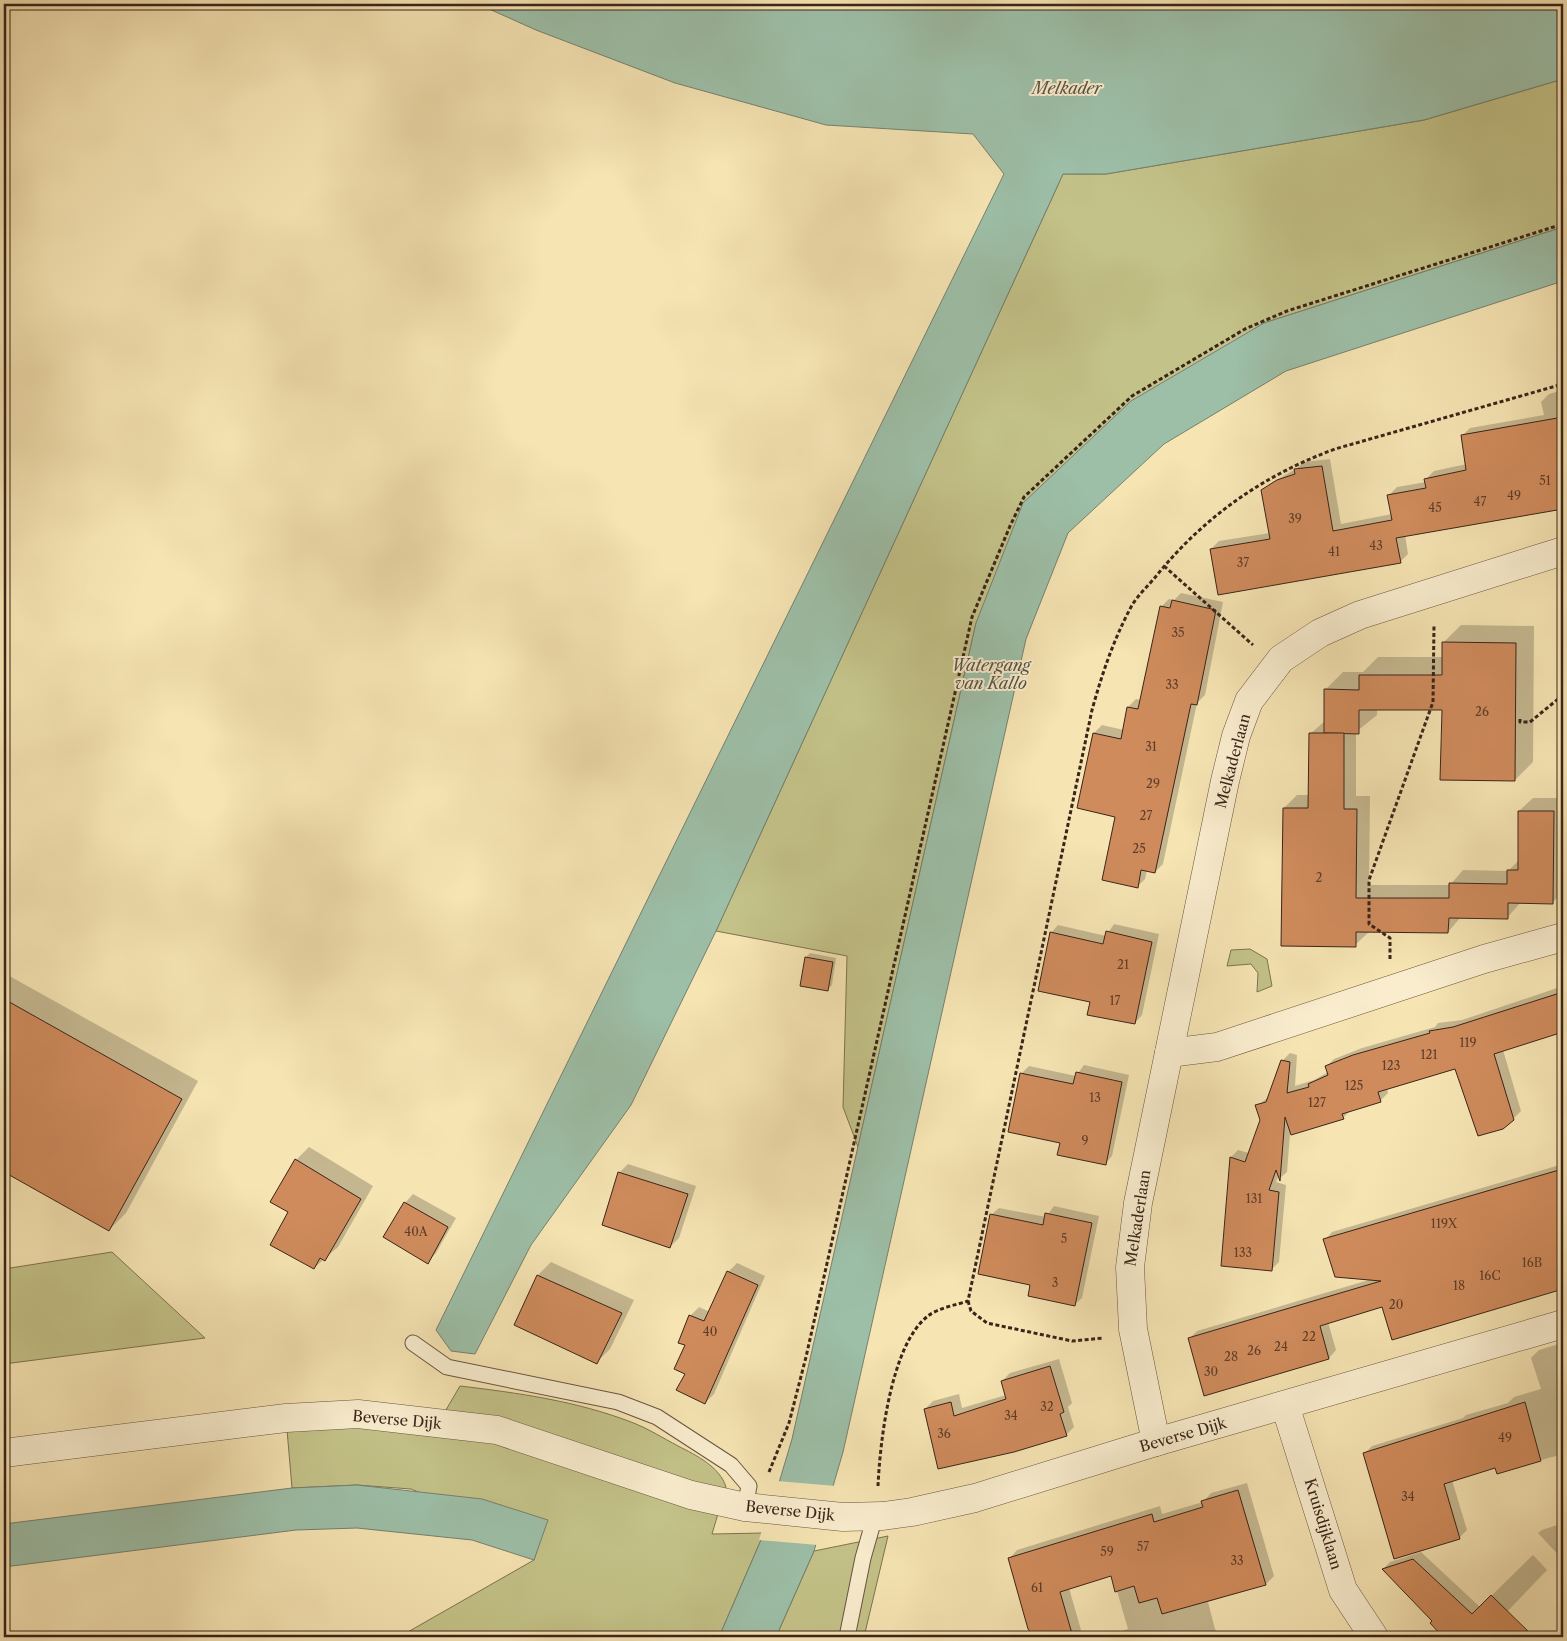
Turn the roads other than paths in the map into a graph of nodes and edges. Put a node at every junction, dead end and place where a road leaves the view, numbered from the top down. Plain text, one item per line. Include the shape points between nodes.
1 (1563, 551) edge
2 (1563, 936) edge
3 (1169, 1053) junction
4 (1563, 1324) edge
5 (413, 1343) dead end
6 (1284, 1405) junction
7 (1156, 1442) junction
8 (4, 1454) edge
9 (749, 1507) junction
10 (879, 1516) junction
11 (847, 1637) edge
12 (1374, 1637) edge

1 - 3 street, Melkaderlaan via 1360,615 1320,633 1276,665 1249,701 1236,736
2 - 3 street via 1218,1047
3 - 7 street, Melkaderlaan via 1138,1203 1130,1267 1133,1329
4 - 6 street, Beverse Dijk
5 - 9 lane via 447,1367 610,1400 657,1417 731,1465 749,1486
6 - 7 street, Beverse Dijk
6 - 12 street, Kruisdijklaan via 1343,1590
7 - 10 street, Beverse Dijk via 975,1498
8 - 9 street, Beverse Dijk via 286,1418 358,1414 497,1430 691,1495
9 - 10 street, Beverse Dijk via 843,1517
10 - 11 lane via 863,1558

